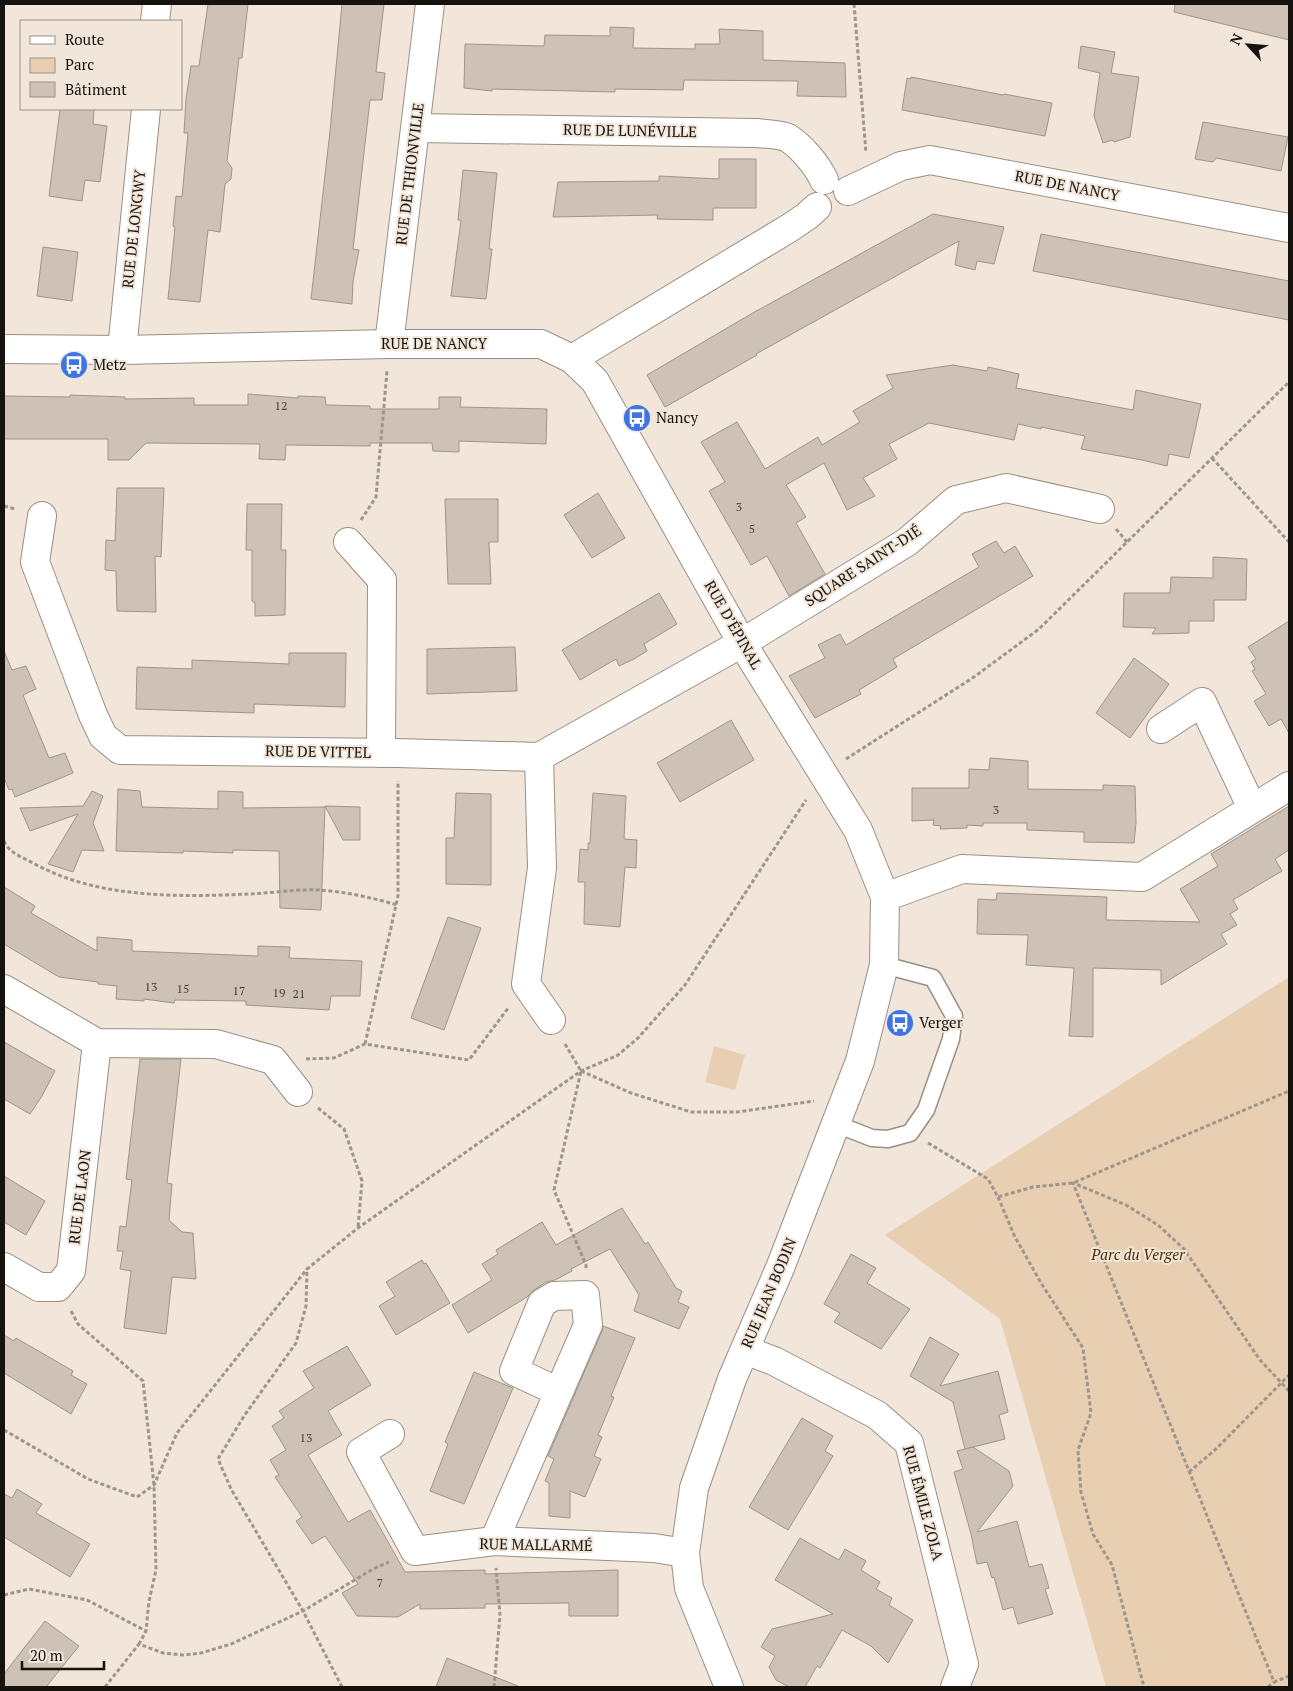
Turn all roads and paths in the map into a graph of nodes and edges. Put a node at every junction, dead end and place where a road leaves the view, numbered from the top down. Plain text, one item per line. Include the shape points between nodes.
1 (157, 4) edge
2 (430, 4) edge
3 (854, 4) edge
4 (155, 20) edge
5 (146, 110) edge
6 (416, 128) junction
7 (883, 174) junction
8 (836, 185) junction
9 (1289, 228) edge
10 (389, 344) junction
11 (4, 349) edge
12 (122, 350) junction
13 (572, 359) junction
14 (1289, 382) edge
15 (1212, 458) junction
16 (1100, 510) dead end
17 (42, 516) dead end
18 (348, 542) joint
19 (1289, 542) edge
20 (742, 643) junction
21 (1161, 729) dead end
22 (389, 753) junction
23 (539, 757) junction
24 (823, 774) junction
25 (1289, 786) edge
26 (1252, 808) junction
27 (4, 841) edge
28 (886, 897) junction
29 (397, 904) junction
30 (884, 965) junction
31 (526, 984) junction
32 (4, 989) edge
33 (551, 1020) joint
34 (97, 1043) junction
35 (365, 1044) junction
36 (273, 1060) junction
37 (581, 1070) junction
38 (1289, 1091) edge
39 (298, 1092) joint
40 (841, 1112) junction
41 (910, 1133) junction
42 (1073, 1183) junction
43 (998, 1197) junction
44 (358, 1228) junction
45 (4, 1267) edge
46 (307, 1269) junction
47 (58, 1287) junction
48 (585, 1295) junction
49 (745, 1350) junction
50 (1289, 1375) edge
51 (1282, 1384) junction
52 (1289, 1391) edge
53 (559, 1392) junction
54 (4, 1430) edge
55 (390, 1434) dead end
56 (1189, 1472) junction
57 (154, 1485) junction
58 (494, 1541) junction
59 (415, 1551) junction
60 (686, 1553) junction
61 (4, 1596) edge
62 (303, 1611) junction
63 (146, 1631) junction
64 (139, 1644) junction
65 (1289, 1676) edge
66 (1274, 1682) junction
67 (105, 1687) edge
68 (342, 1687) edge
69 (494, 1687) edge
70 (729, 1687) edge
71 (955, 1687) edge
72 (1144, 1687) edge
73 (1268, 1687) edge

1 - 4 street
2 - 6 street, RUE DE THIONVILLE
3 - 7 path via 865,152
5 - 12 street, RUE DE LONGWY
6 - 8 street, RUE DE LUNÉVILLE via 756,133 786,138
6 - 10 street, RUE DE THIONVILLE
7 - 8 street, RUE DE NANCY
7 - 9 street, RUE DE NANCY via 901,166 930,160
8 - 13 street via 849,202 837,214 826,214 816,207 791,227
10 - 12 street, RUE DE NANCY
10 - 13 street, RUE DE NANCY via 541,344
10 - 18 path via 376,497
11 - 12 street, RUE DE NANCY
13 - 20 street, RUE D’ÉPINAL via 595,382
14 - 15 path
15 - 19 path
15 - 24 path via 1039,629 974,677
16 - 20 street, SQUARE SAINT-DIÉ via 1006,488 956,500 907,542
17 - 22 street, RUE DE VITTEL via 35,562 93,715 103,736 120,750
18 - 22 street via 382,580
20 - 23 street
20 - 24 street, RUE D’ÉPINAL
21 - 26 street via 1202,702
22 - 23 street, RUE DE VITTEL
22 - 29 path
23 - 31 street via 542,868
24 - 28 street, RUE D’ÉPINAL via 858,830
24 - 37 path via 685,985 638,1038 618,1055
25 - 26 street
26 - 28 street via 1142,878 962,870
27 - 29 path via 7,849 48,872 111,889 164,896 318,890
28 - 30 street, RUE JEAN BODIN
29 - 35 path
30 - 40 street, RUE JEAN BODIN via 860,1061
30 - 41 lane via 933,978 954,1016 951,1039 926,1110
31 - 33 street
31 - 35 path via 470,1060
32 - 34 street
33 - 37 path
34 - 36 street via 216,1044
34 - 47 street, RUE DE LAON via 71,1271
35 - 36 path via 334,1058
36 - 39 street
37 - 40 path via 631,1093 691,1112 737,1112 816,1101
37 - 44 path
37 - 48 path via 554,1190 586,1265
38 - 42 path
39 - 44 path via 344,1129 362,1181
40 - 41 lane via 872,1138 888,1139
40 - 49 street, RUE JEAN BODIN
41 - 43 path via 988,1178
42 - 43 path via 1033,1187
42 - 51 path via 1126,1205 1158,1225 1184,1249 1260,1360
42 - 56 path
43 - 72 path via 1041,1283 1083,1348 1090,1413 1078,1450 1081,1492 1094,1534 1112,1565
44 - 46 path
45 - 47 street via 39,1287
46 - 57 path via 177,1433
46 - 62 path via 306,1306 296,1343 218,1459 231,1489
47 - 57 path via 78,1324 143,1380
48 - 53 street via 588,1325
48 - 53 street via 554,1296 542,1303 514,1371
49 - 60 street, RUE JEAN BODIN via 694,1488
49 - 71 street, RUE ÉMILE ZOLA via 774,1361 878,1415 909,1443 964,1664
50 - 51 path
51 - 52 path
51 - 56 path
53 - 58 street
54 - 57 path via 88,1479 137,1497
55 - 59 street via 360,1452
56 - 66 path
57 - 63 path via 156,1570
58 - 59 street, RUE MALLARMÉ
58 - 60 street, RUE MALLARMÉ via 654,1548
58 - 69 path via 500,1615
59 - 62 path via 373,1569
60 - 70 street, RUE JEAN BODIN via 689,1588
61 - 63 path via 29,1589 87,1600
62 - 64 path via 231,1644 201,1653 163,1653
62 - 68 path
63 - 64 path
64 - 67 path
65 - 66 path
66 - 73 path

